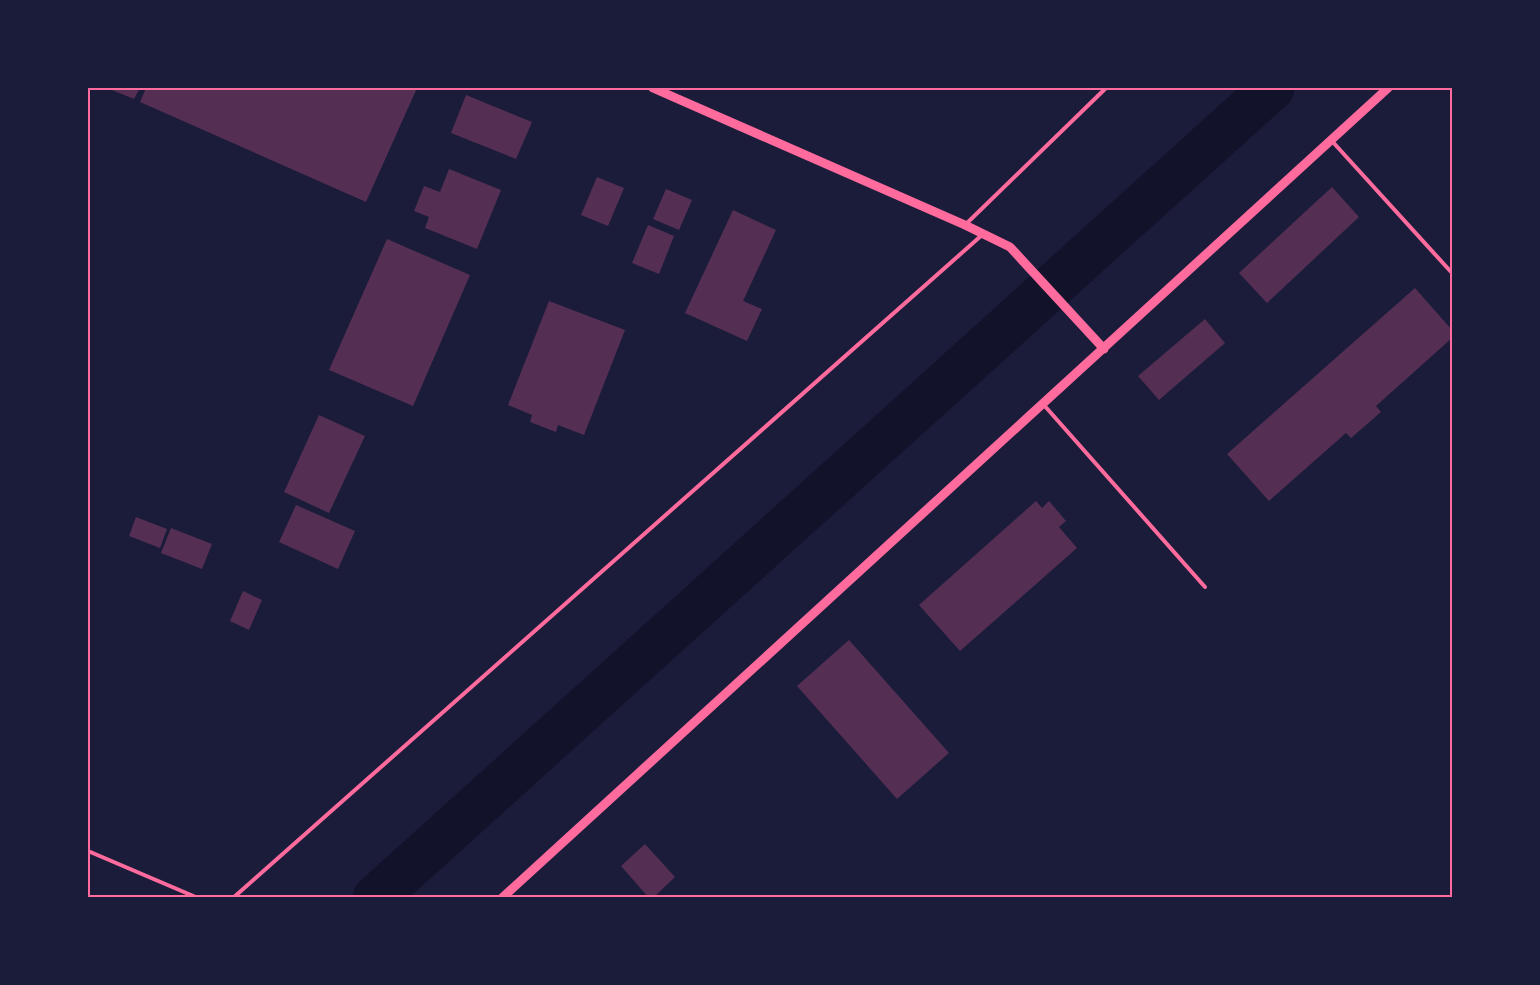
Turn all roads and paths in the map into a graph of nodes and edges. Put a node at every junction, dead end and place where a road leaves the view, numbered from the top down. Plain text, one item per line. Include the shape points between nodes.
1 (654, 88) edge
2 (1106, 88) edge
3 (1388, 88) edge
4 (1332, 140) junction
5 (964, 225) junction
6 (984, 234) junction
7 (1452, 273) edge
8 (1104, 349) junction
9 (1043, 404) junction
10 (1204, 587) dead end
11 (88, 851) edge
12 (198, 898) edge
13 (233, 898) edge
14 (502, 898) edge

1 - 5 street
2 - 5 lane
3 - 4 street
4 - 7 lane
4 - 8 street
5 - 6 street
6 - 8 street via 1010,247
6 - 13 lane
8 - 9 street
9 - 10 lane
9 - 14 street
11 - 12 lane

